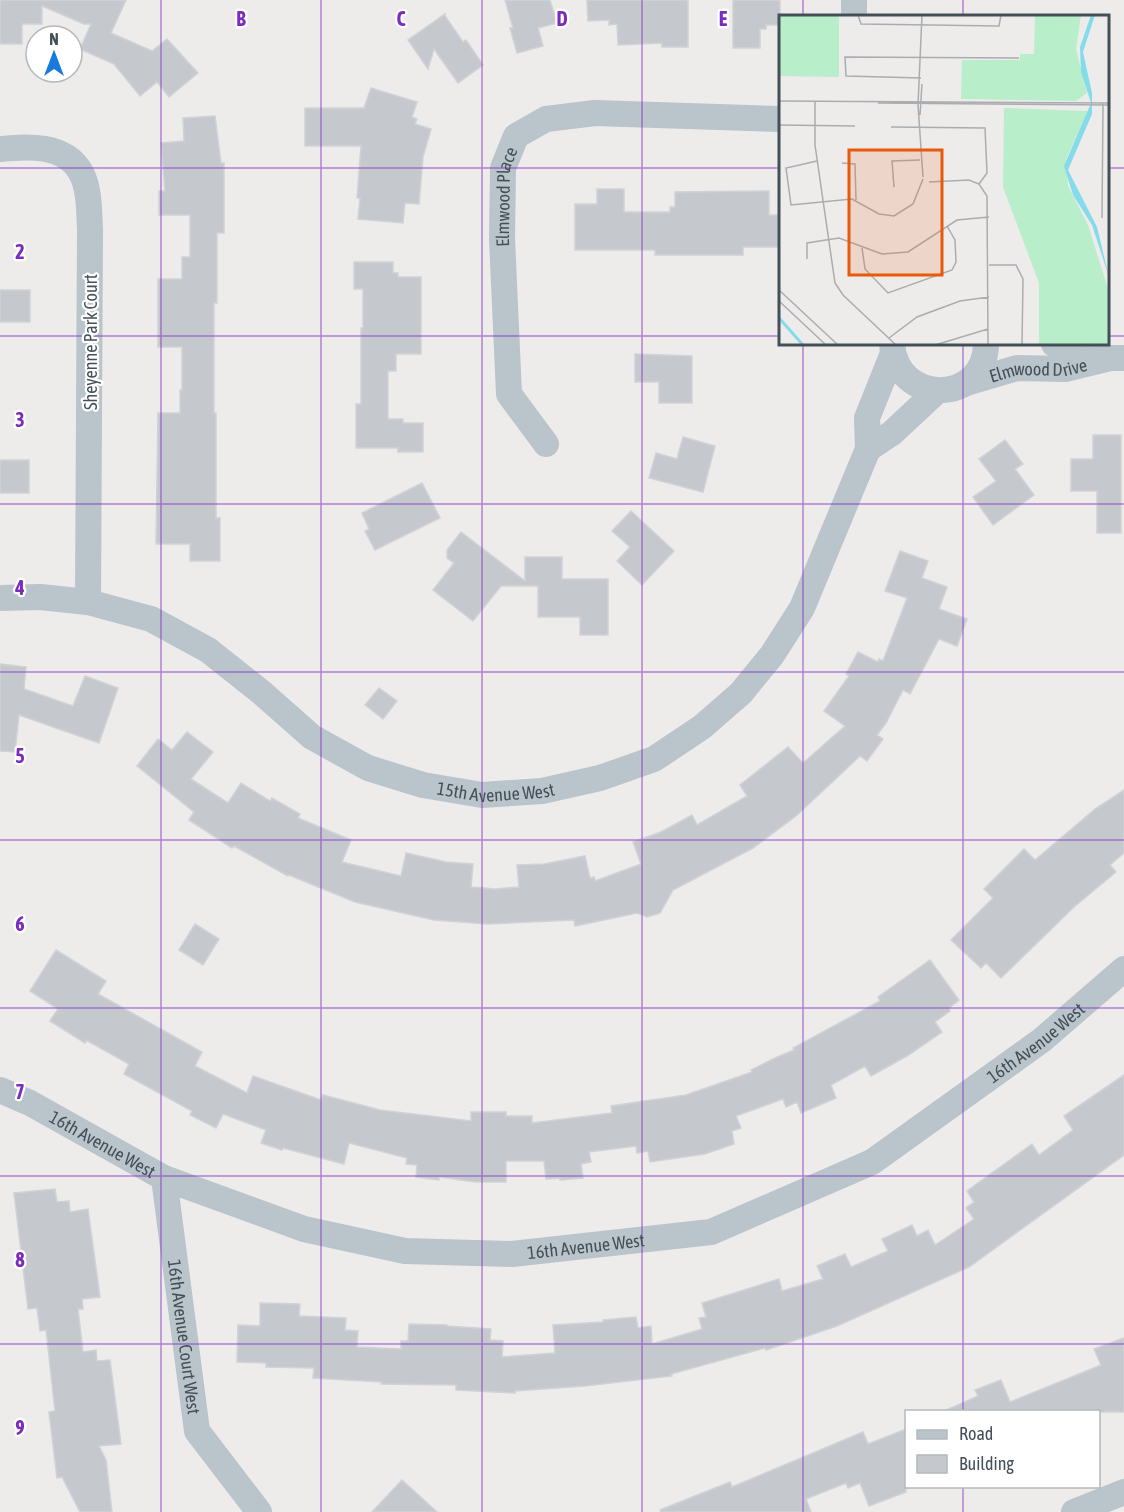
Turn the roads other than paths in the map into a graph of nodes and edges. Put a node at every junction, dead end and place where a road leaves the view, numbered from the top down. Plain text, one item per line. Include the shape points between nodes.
1 (779, 119) edge
2 (0, 149) edge
3 (987, 345) edge
4 (1058, 345) edge
5 (893, 348) edge
6 (1117, 358) edge
7 (966, 383) junction
8 (937, 391) junction
9 (546, 444) dead end
10 (868, 449) junction
11 (0, 598) edge
12 (88, 602) junction
13 (1124, 969) edge
14 (0, 1090) edge
15 (164, 1178) junction
16 (1124, 1492) edge
17 (259, 1512) edge
18 (1074, 1512) edge

1 - 9 street, Elmwood Place via 595,113 546,119 516,136 503,168 509,394
2 - 12 street, Sheyenne Park Court via 44,148 69,156 81,172 88,198
3 - 7 street via 977,373
4 - 6 street, Elmwood Drive
5 - 8 street via 898,367 908,379
5 - 10 street, 15th Avenue West via 867,418
6 - 7 street, Elmwood Drive via 1065,369 1017,368
7 - 8 street, Elmwood Drive
8 - 10 street via 892,434
10 - 12 street, 15th Avenue West via 802,608 772,655 741,693 702,727 654,759 600,778 542,791 482,795 423,785 368,768 312,737 208,650 151,619
11 - 12 street, 15th Avenue West
13 - 15 street, 16th Avenue West via 1042,1040 872,1162 711,1232 512,1254 405,1251 304,1229
14 - 15 street, 16th Avenue West
15 - 17 street, 16th Avenue Court West via 197,1431
16 - 18 street

